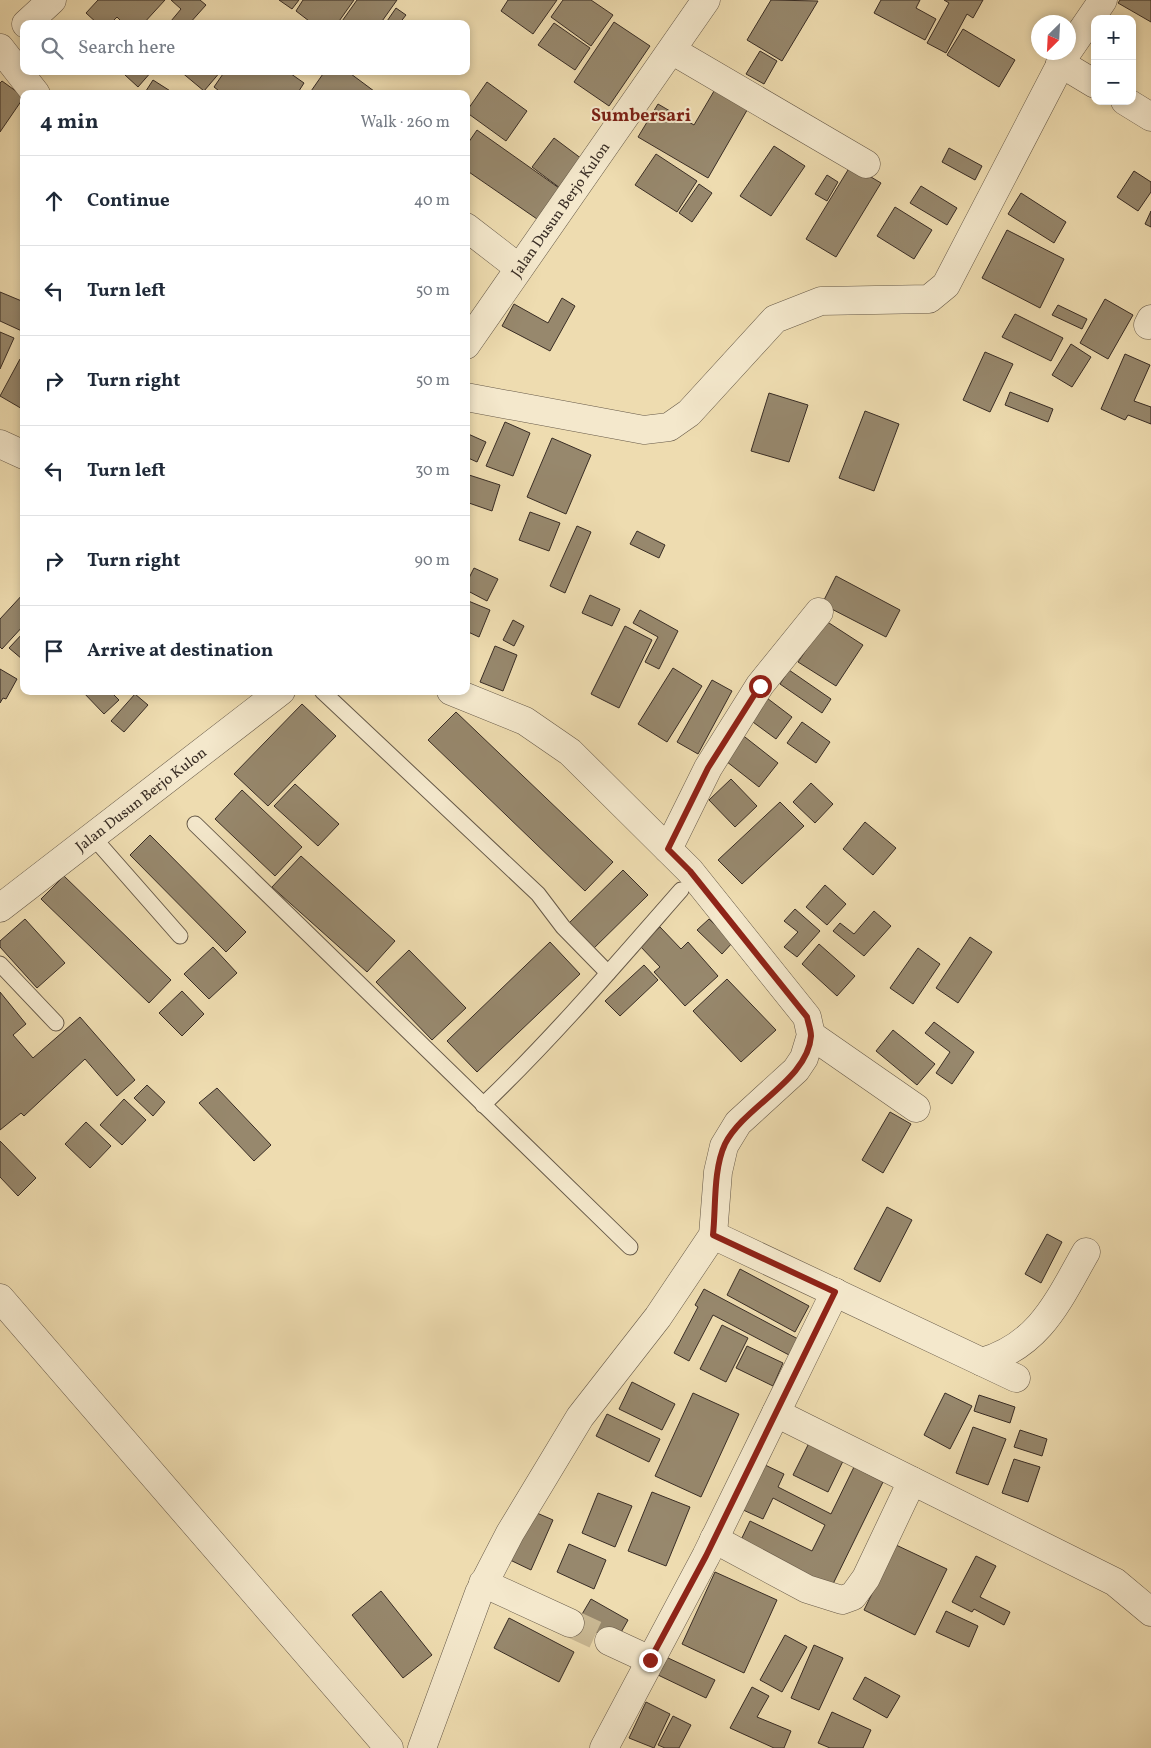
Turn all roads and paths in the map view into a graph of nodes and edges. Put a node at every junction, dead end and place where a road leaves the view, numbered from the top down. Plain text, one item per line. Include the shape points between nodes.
1 (52, 0) edge
2 (706, 0) edge
3 (1102, 0) edge
4 (30, 20) edge
5 (20, 30) edge
6 (1076, 39) edge
7 (0, 48) edge
8 (673, 51) junction
9 (1062, 60) edge
10 (1070, 60) edge
11 (20, 74) edge
12 (21, 75) edge
13 (1091, 80) edge
14 (33, 90) edge
15 (1132, 105) edge
16 (1151, 116) edge
17 (866, 164) dead end
18 (470, 229) edge
19 (519, 268) junction
20 (470, 339) edge
21 (470, 398) edge
22 (0, 444) edge
23 (20, 453) edge
24 (818, 612) dead end
25 (277, 695) edge
26 (326, 695) edge
27 (461, 695) edge
28 (195, 824) dead end
29 (92, 837) junction
30 (668, 849) junction
31 (681, 890) dead end
32 (0, 908) edge
33 (180, 936) dead end
34 (0, 964) edge
35 (608, 974) junction
36 (56, 1023) dead end
37 (811, 1035) junction
38 (483, 1105) junction
39 (916, 1108) dead end
40 (713, 1235) junction
41 (630, 1247) dead end
42 (1086, 1252) dead end
43 (835, 1292) junction
44 (0, 1298) edge
45 (982, 1362) junction
46 (1016, 1378) dead end
47 (776, 1413) junction
48 (912, 1481) junction
49 (714, 1539) junction
50 (484, 1584) junction
51 (1151, 1612) edge
52 (570, 1624) tunnel mouth
53 (609, 1642) tunnel mouth
54 (650, 1660) junction
55 (389, 1748) edge
56 (422, 1748) edge
57 (604, 1748) edge

1 - 4 street
2 - 8 street, Jalan Dusun Berjo Kulon
3 - 6 street
5 - 7 street
7 - 11 street
8 - 17 street
8 - 19 street, Jalan Dusun Berjo Kulon
9 - 21 street via 946,285 929,299 821,301 776,319 689,413 669,427 644,430
10 - 13 street
12 - 14 street
15 - 16 street
18 - 19 street
19 - 20 street, Jalan Dusun Berjo Kulon
22 - 23 street
24 - 30 street via 760,686 708,768
25 - 29 street, Jalan Dusun Berjo Kulon
26 - 35 lane via 538,894 563,927
27 - 30 street via 525,721 570,752
28 - 38 lane
29 - 32 street, Jalan Dusun Berjo Kulon
29 - 33 lane
30 - 37 street via 690,871 807,1017
31 - 35 lane
34 - 36 lane
35 - 38 lane
37 - 39 street
37 - 40 street via 804,1058 796,1070 738,1123 724,1146 718,1172
38 - 41 lane
40 - 43 street
40 - 50 street via 658,1317 580,1417 510,1533
42 - 45 street via 1055,1305 1032,1336 1012,1351
43 - 45 street
43 - 47 street
44 - 55 street
45 - 46 street
47 - 48 street
47 - 49 street
48 - 49 street via 866,1578 853,1596 842,1600 807,1589
48 - 51 street via 1115,1582
49 - 54 street
50 - 52 street
50 - 56 street
53 - 54 street
54 - 57 street

